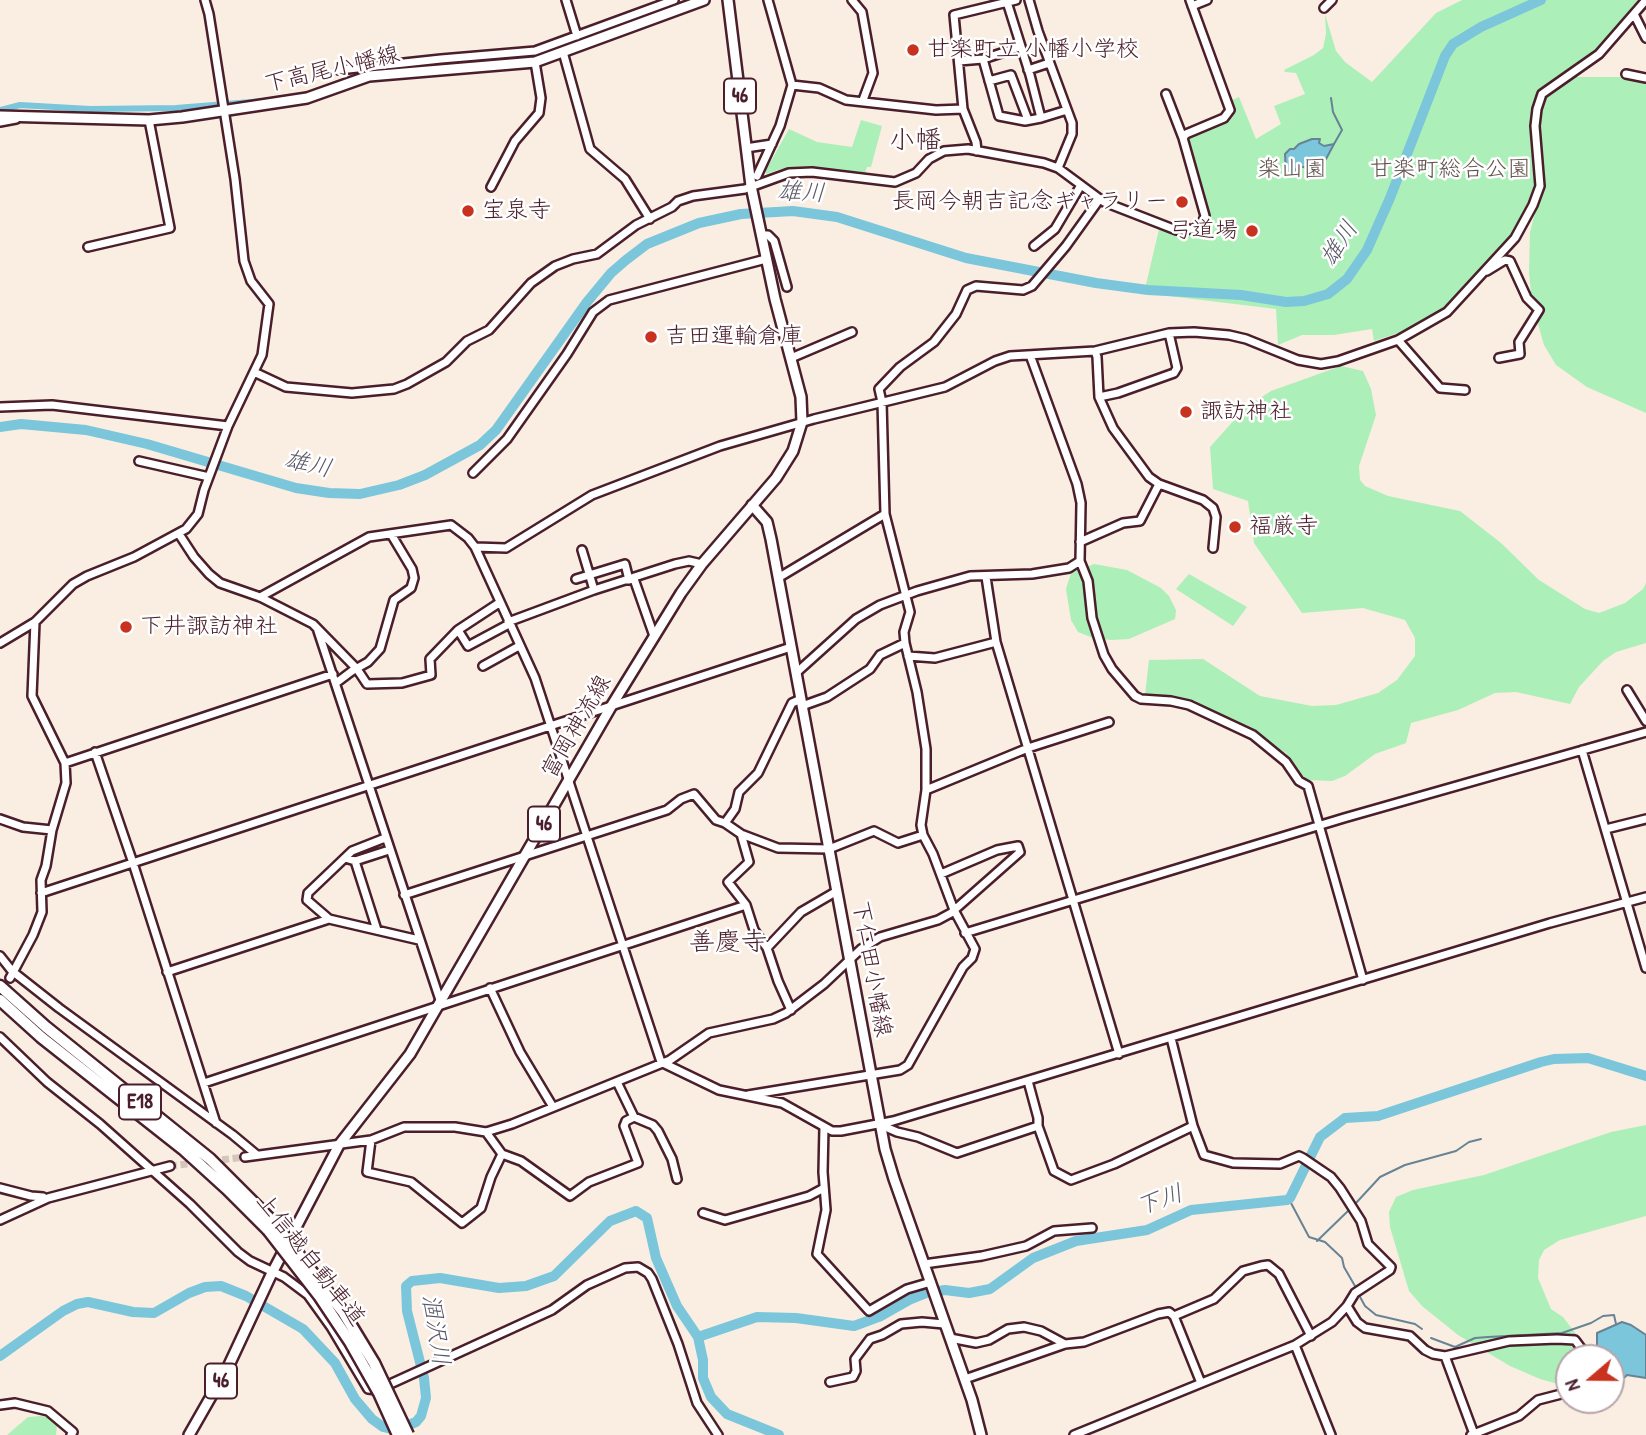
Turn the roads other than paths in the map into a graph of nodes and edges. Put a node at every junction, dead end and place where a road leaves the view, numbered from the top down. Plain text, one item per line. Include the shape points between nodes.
1 (205, 0) edge
2 (566, 0) edge
3 (674, 0) edge
4 (704, 0) edge
5 (728, 0) edge
6 (768, 0) edge
7 (852, 0) edge
8 (1016, 0) edge
9 (1029, 0) edge
10 (1208, 0) edge
11 (1332, 0) edge
12 (1646, 0) edge
13 (1007, 2) junction
14 (1191, 3) edge
15 (1324, 8) dead end
16 (1634, 14) junction
17 (577, 36) junction
18 (1646, 38) edge
19 (1020, 47) junction
20 (563, 52) junction
21 (984, 59) junction
22 (959, 61) junction
23 (535, 62) junction
24 (1049, 63) junction
25 (441, 64) junction
26 (339, 70) dead end
27 (1028, 70) junction
28 (1626, 74) dead end
29 (1646, 78) edge
30 (989, 81) junction
31 (792, 85) junction
32 (1166, 94) dead end
33 (863, 100) junction
34 (963, 109) junction
35 (1067, 110) junction
36 (225, 111) junction
37 (0, 116) edge
38 (23, 118) junction
39 (1041, 118) junction
40 (149, 120) junction
41 (1028, 120) junction
42 (0, 122) edge
43 (1183, 138) junction
44 (772, 144) junction
45 (746, 148) junction
46 (976, 151) junction
47 (1058, 168) junction
48 (757, 176) dead end
49 (1081, 185) junction
50 (491, 187) dead end
51 (752, 190) junction
52 (1099, 200) junction
53 (650, 219) junction
54 (761, 235) junction
55 (1034, 246) dead end
56 (88, 247) dead end
57 (766, 259) junction
58 (1481, 275) junction
59 (787, 287) dead end
60 (852, 332) dead end
61 (1169, 333) junction
62 (1398, 340) junction
63 (1095, 351) junction
64 (1030, 355) junction
65 (791, 358) junction
66 (1499, 358) dead end
67 (254, 372) junction
68 (1465, 390) dead end
69 (1099, 397) junction
70 (882, 402) junction
71 (0, 407) edge
72 (802, 422) junction
73 (228, 426) junction
74 (139, 461) dead end
75 (473, 473) dead end
76 (210, 476) junction
77 (1159, 484) junction
78 (752, 505) junction
79 (885, 514) junction
80 (179, 534) junction
81 (391, 534) junction
82 (1080, 542) junction
83 (475, 547) junction
84 (1213, 548) dead end
85 (582, 550) dead end
86 (1080, 561) junction
87 (702, 564) junction
88 (589, 575) junction
89 (986, 577) junction
90 (778, 578) junction
91 (576, 579) dead end
92 (632, 580) junction
93 (594, 590) junction
94 (905, 596) junction
95 (260, 597) junction
96 (499, 603) junction
97 (35, 622) junction
98 (509, 623) junction
99 (457, 630) junction
100 (318, 631) junction
101 (654, 636) junction
102 (996, 642) junction
103 (0, 643) edge
104 (905, 643) junction
105 (519, 646) junction
106 (791, 647) junction
107 (908, 656) junction
108 (483, 666) dead end
109 (357, 669) junction
110 (796, 673) junction
111 (333, 674) junction
112 (336, 683) junction
113 (1627, 690) dead end
114 (802, 703) junction
115 (612, 705) junction
116 (1646, 721) edge
117 (1109, 722) dead end
118 (551, 725) junction
119 (1646, 733) edge
120 (1028, 748) junction
121 (1582, 750) junction
122 (95, 752) junction
123 (65, 763) junction
124 (570, 779) junction
125 (369, 785) junction
126 (926, 790) junction
127 (0, 819) edge
128 (1646, 819) edge
129 (726, 823) junction
130 (1320, 827) junction
131 (1606, 829) junction
132 (52, 830) junction
133 (741, 834) junction
134 (586, 835) junction
135 (923, 835) junction
136 (385, 838) junction
137 (389, 849) junction
138 (829, 849) junction
139 (525, 856) junction
140 (345, 858) junction
141 (355, 860) junction
142 (133, 863) junction
143 (941, 874) junction
144 (837, 891) junction
145 (41, 892) junction
146 (404, 895) junction
147 (1646, 897) edge
148 (1073, 901) junction
149 (1627, 902) junction
150 (746, 905) junction
151 (954, 910) junction
152 (329, 919) junction
153 (377, 930) junction
154 (965, 933) junction
155 (419, 940) junction
156 (623, 946) junction
157 (767, 947) junction
158 (0, 956) edge
159 (851, 960) junction
160 (1646, 968) edge
161 (167, 972) junction
162 (11, 974) junction
163 (1363, 979) junction
164 (0, 986) edge
165 (490, 988) junction
166 (0, 1000) edge
167 (438, 1004) junction
168 (791, 1010) junction
169 (0, 1037) edge
170 (1171, 1038) junction
171 (1119, 1054) junction
172 (662, 1062) junction
173 (870, 1074) junction
174 (1028, 1081) junction
175 (617, 1082) junction
176 (204, 1083) junction
177 (744, 1096) junction
178 (553, 1107) junction
179 (634, 1116) junction
180 (216, 1123) junction
181 (880, 1124) junction
182 (1038, 1126) junction
183 (1193, 1126) junction
184 (824, 1127) junction
185 (486, 1132) junction
186 (370, 1140) junction
187 (339, 1145) junction
188 (502, 1154) junction
189 (257, 1155) junction
190 (245, 1157) tunnel mouth
191 (170, 1166) tunnel mouth
192 (151, 1170) junction
193 (677, 1179) dead end
194 (0, 1188) edge
195 (824, 1188) junction
196 (47, 1198) junction
197 (703, 1213) dead end
198 (0, 1220) edge
199 (271, 1227) junction
200 (1092, 1228) dead end
201 (925, 1264) junction
202 (272, 1273) junction
203 (931, 1284) junction
204 (1347, 1306) junction
205 (1174, 1316) junction
206 (944, 1324) junction
207 (1311, 1336) junction
208 (950, 1338) junction
209 (1065, 1344) junction
210 (1578, 1344) edge
211 (1295, 1345) junction
212 (1445, 1356) junction
213 (965, 1379) junction
214 (830, 1382) dead end
215 (1201, 1383) junction
216 (1555, 1396) edge
217 (0, 1405) edge
218 (1473, 1434) edge
219 (71, 1435) edge
220 (189, 1435) edge
221 (398, 1435) edge
222 (408, 1435) edge
223 (718, 1435) edge
224 (981, 1435) edge
225 (1074, 1435) edge
226 (1331, 1435) edge

1 - 36 street
2 - 17 street
3 - 17 street
4 - 20 main road, 下高尾小幡線
5 - 45 main road, 富岡神流線 / 46
6 - 31 street
7 - 33 street via 862,12 873,73
8 - 13 street
9 - 24 street
10 - 14 street
11 - 15 street
12 - 16 street
13 - 19 street
13 - 22 street via 954,15
14 - 43 street via 1230,110 1224,118
16 - 18 street
16 - 58 street via 1599,54 1542,94 1535,118 1541,175 1537,195 1515,238
17 - 25 street via 535,51
19 - 21 street
19 - 27 street
20 - 23 main road, 下高尾小幡線
20 - 53 street via 590,149 625,178
21 - 22 street
21 - 30 street
22 - 34 street
23 - 25 main road, 下高尾小幡線
23 - 50 street via 539,113 516,141
24 - 27 street
24 - 35 street
25 - 26 street
25 - 36 main road, 下高尾小幡線 via 369,76 307,98
27 - 39 street
28 - 29 street
30 - 41 street via 999,116
30 - 41 street via 1011,75
31 - 33 street via 819,88 846,100
31 - 44 street
32 - 43 street
33 - 34 street
34 - 46 street
35 - 39 street
35 - 47 street via 1072,131
36 - 40 main road, 下高尾小幡線
36 - 67 street via 244,261 251,281 269,304 262,355
37 - 38 main road, 下高尾小幡線
38 - 40 main road, 下高尾小幡線
38 - 42 street
39 - 41 street
40 - 56 street via 170,228
43 - 52 street via 1205,216 1199,226 1176,230
44 - 45 street
44 - 48 street
45 - 51 main road, 富岡神流線 / 46
46 - 47 street
46 - 51 street via 944,150 911,176 895,182 802,171 780,175
47 - 49 street
49 - 52 street
49 - 55 street via 1055,229
51 - 53 street via 693,196
51 - 54 main road, 富岡神流線 / 46
52 - 70 street via 1031,286 967,290 956,314 934,342 878,389
53 - 67 street via 597,254 555,266 531,283 489,330 407,384 342,393 286,387
54 - 57 main road, 富岡神流線 / 46
54 - 59 street via 774,241
57 - 65 main road, 富岡神流線 / 46
57 - 75 street via 609,300 593,312 508,439
58 - 62 street via 1447,312
58 - 66 street via 1510,261 1527,298 1539,310 1519,342 1520,354
60 - 65 street
61 - 62 street via 1229,335 1321,364
61 - 63 street
61 - 69 street via 1177,368 1174,373
62 - 68 street via 1440,388
63 - 64 street
63 - 69 street
64 - 70 street via 1010,356 958,382
64 - 82 street via 1077,484
65 - 72 main road, 富岡神流線 / 46
67 - 73 street
69 - 77 street via 1113,428
70 - 72 street
70 - 79 street
71 - 73 street via 52,405
72 - 78 main road, 富岡神流線 / 46 via 789,459
72 - 83 street via 720,446 592,495 506,548
73 - 76 street
74 - 76 street
76 - 80 street via 198,514
77 - 82 street via 1140,521 1123,523
77 - 84 street via 1213,508
78 - 87 main road, 富岡神流線 / 46
78 - 90 main road, 下仁田小幡線 via 769,527
79 - 90 street
79 - 94 street
80 - 95 street via 220,583
80 - 97 street via 73,584
81 - 83 street via 451,524
81 - 95 street via 369,537
81 - 109 street via 414,579 411,588 394,600 380,649
82 - 86 street
83 - 96 street
85 - 88 street
86 - 89 street via 1069,568
86 - 130 street via 1104,655 1135,696 1189,705 1253,735 1308,786
87 - 92 street via 689,561
87 - 101 main road, 富岡神流線 / 46
88 - 91 street
88 - 92 street via 625,564
88 - 93 street
89 - 94 street via 970,576
89 - 102 street
90 - 106 main road, 下仁田小幡線
92 - 93 street
92 - 101 street
93 - 98 street
94 - 104 street via 910,612
94 - 110 street via 856,619
95 - 100 street via 313,624
96 - 98 street
96 - 99 street
97 - 103 street
97 - 123 street via 32,696
98 - 99 street via 468,646
98 - 105 street
99 - 109 street via 430,659 431,675 402,683 367,684
100 - 109 street
100 - 111 street
101 - 115 main road, 富岡神流線 / 46
102 - 107 street via 935,658
102 - 120 street
104 - 107 street
104 - 114 street via 880,655 870,668 827,697
105 - 108 street
105 - 118 street
106 - 110 main road, 下仁田小幡線
106 - 115 street
107 - 126 street via 926,749
109 - 112 street
110 - 114 main road, 下仁田小幡線
111 - 112 street
111 - 122 street
112 - 125 street
113 - 116 street
114 - 129 street via 792,703 765,761 739,792
114 - 138 main road, 下仁田小幡線
115 - 118 street
115 - 124 main road, 富岡神流線 / 46
117 - 120 street
118 - 124 street
118 - 125 street
119 - 121 street
120 - 126 street
120 - 148 street
121 - 130 street
121 - 131 street
122 - 123 street
122 - 142 street
123 - 132 street via 64,795
124 - 134 street
124 - 139 main road, 富岡神流線 / 46
125 - 136 street
125 - 142 street
126 - 135 street
127 - 132 street
128 - 131 street
129 - 133 street
129 - 134 street via 710,815 694,794 667,810
130 - 148 street
130 - 163 street
131 - 149 street
132 - 145 street
133 - 138 street via 778,848
133 - 150 street via 749,862 728,882
134 - 139 street
134 - 156 street
135 - 138 street via 898,843 874,831
135 - 143 street
136 - 137 street
136 - 140 street
137 - 141 street
137 - 146 street
138 - 144 main road, 下仁田小幡線
139 - 146 street
139 - 167 main road, 富岡神流線 / 46
140 - 141 street
140 - 152 street via 308,892 307,900
141 - 153 street
142 - 145 street
142 - 161 street
143 - 151 street
143 - 151 street via 1018,846 1020,852
144 - 157 street via 801,912
144 - 159 main road, 下仁田小幡線
145 - 162 street via 38,924
146 - 155 street
147 - 149 street
148 - 154 street
148 - 171 street
149 - 160 street
149 - 163 street
150 - 156 street
150 - 157 street via 754,930
151 - 154 street
151 - 159 street via 938,920 880,937
152 - 153 street
152 - 161 street
153 - 155 street
154 - 173 street via 975,949 972,958 908,1065
155 - 167 street
156 - 165 street
156 - 172 street
157 - 168 street
158 - 162 street
159 - 168 street
159 - 173 main road, 下仁田小幡線
161 - 176 street
162 - 180 street
163 - 170 street
164 - 199 highway, 上信越自動車道 / E18 via 210,1159
165 - 167 street
165 - 178 street
166 - 199 highway, 上信越自動車道 / E18
167 - 176 street
167 - 187 main road, 富岡神流線 / 46 via 410,1054
168 - 172 street via 759,1024 709,1033
169 - 192 street
170 - 171 street
170 - 183 street
171 - 174 street
172 - 175 street
172 - 177 street via 719,1090
173 - 177 street
173 - 181 main road, 下仁田小幡線
174 - 181 street
174 - 182 street
175 - 178 street
175 - 179 street
176 - 180 street
177 - 184 street via 782,1103
178 - 185 street
179 - 188 street via 624,1126 638,1164 589,1182 570,1196 521,1160
179 - 193 street via 658,1131
180 - 189 street
181 - 182 street via 957,1153
181 - 184 street via 841,1131
181 - 201 main road, 下仁田小幡線 via 891,1172
182 - 183 street via 1054,1171 1071,1180
183 - 204 street via 1204,1155 1233,1163 1280,1164 1299,1156 1331,1177 1361,1221 1368,1244 1391,1267 1355,1293
184 - 195 street
185 - 186 street via 404,1127
185 - 188 street
186 - 187 street
186 - 188 street via 367,1172 411,1182 462,1223 481,1208
187 - 189 street
187 - 202 main road, 富岡神流線 / 46
189 - 190 street
191 - 192 street
192 - 196 street
192 - 202 street via 237,1252
194 - 196 street
195 - 197 street via 725,1220
195 - 203 street via 826,1210 817,1254 869,1311 907,1289
196 - 198 street
199 - 221 highway, 上信越自動車道 / E18, bridge via 350,1342
199 - 222 highway, 上信越自動車道 / E18, bridge via 343,1312 383,1380
200 - 201 street via 1054,1231 1026,1246
201 - 203 main road, 下仁田小幡線
202 - 220 main road, 富岡神流線 / 46 via 229,1365
202 - 223 street via 307,1295 364,1384 377,1390 552,1310 587,1285 638,1266 652,1279 697,1403
203 - 206 main road, 下仁田小幡線
204 - 207 street
204 - 212 street via 1365,1328 1405,1334 1425,1350
205 - 207 street via 1214,1299 1243,1272 1268,1265 1279,1274
205 - 209 street via 1158,1314 1084,1342
205 - 215 street
206 - 208 main road, 下仁田小幡線
206 - 214 street via 901,1324 870,1339 855,1359 853,1377
207 - 211 street
208 - 209 street via 976,1343 1024,1326
208 - 213 main road, 下仁田小幡線
209 - 213 street
210 - 212 street via 1548,1338 1509,1341
211 - 215 street
211 - 226 street
212 - 218 street
213 - 224 main road, 下仁田小幡線
215 - 225 street
216 - 218 street
217 - 219 street via 15,1403 48,1411 73,1432

